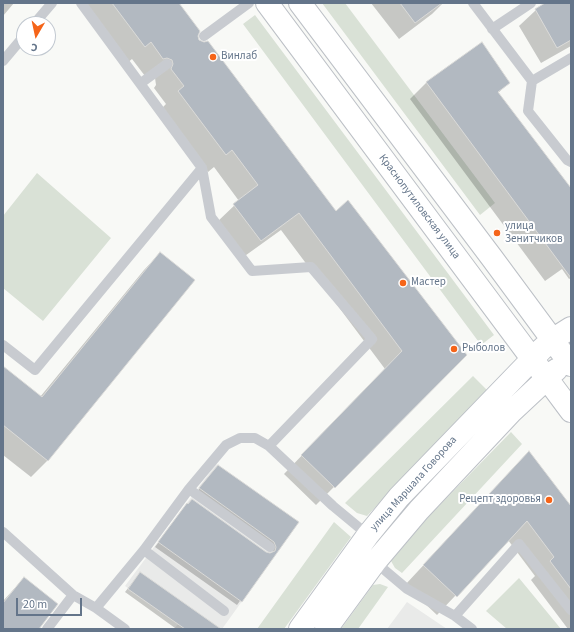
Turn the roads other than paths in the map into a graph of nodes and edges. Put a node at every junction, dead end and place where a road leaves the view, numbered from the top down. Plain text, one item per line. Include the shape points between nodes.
1 (52, 3) edge
2 (81, 3) edge
3 (249, 3) edge
4 (267, 3) edge
5 (300, 3) edge
6 (473, 3) edge
7 (531, 3) edge
8 (41, 16) edge
9 (492, 30) junction
10 (204, 36) dead end
11 (16, 46) edge
12 (571, 58) edge
13 (3, 61) edge
14 (167, 64) dead end
15 (532, 81) junction
16 (141, 83) junction
17 (571, 162) edge
18 (202, 168) junction
19 (571, 328) edge
20 (3, 345) edge
21 (542, 349) junction
22 (562, 366) edge
23 (571, 411) edge
24 (269, 446) junction
25 (189, 489) junction
26 (3, 532) edge
27 (368, 535) junction
28 (270, 547) dead end
29 (144, 550) junction
30 (375, 562) junction
31 (73, 595) junction
32 (96, 608) junction
33 (571, 610) edge
34 (224, 611) dead end
35 (456, 616) junction
36 (48, 629) edge
37 (125, 629) edge
38 (300, 629) edge
39 (326, 629) edge
40 (472, 629) edge

1 - 8 lane
2 - 16 lane
3 - 10 lane
4 - 21 main road, Краснопутиловская улица
5 - 21 main road, Краснопутиловская улица via 492,258
6 - 9 lane
7 - 9 lane
9 - 15 lane
11 - 13 lane
12 - 15 lane
14 - 16 lane
15 - 17 lane via 528,111
16 - 18 lane
18 - 20 lane via 35,370
18 - 24 lane via 211,217 252,271 311,267 372,339
19 - 21 main road
21 - 22 main road, Краснопутиловская улица
21 - 22 main road, Краснопутиловская улица
21 - 27 main road, улица Маршала Говорова via 409,487
22 - 23 main road, Краснопутиловская улица
22 - 30 main road, улица Маршала Говорова via 511,412 450,475
24 - 25 lane via 255,438 240,438 226,445
24 - 27 lane
25 - 28 lane
25 - 29 lane
26 - 31 lane
27 - 38 main road, улица Маршала Говорова
29 - 32 lane
29 - 34 lane
30 - 35 lane via 407,589
30 - 39 main road, улица Маршала Говорова
31 - 32 lane
31 - 36 lane
32 - 37 lane
33 - 35 lane via 519,544
35 - 40 lane

